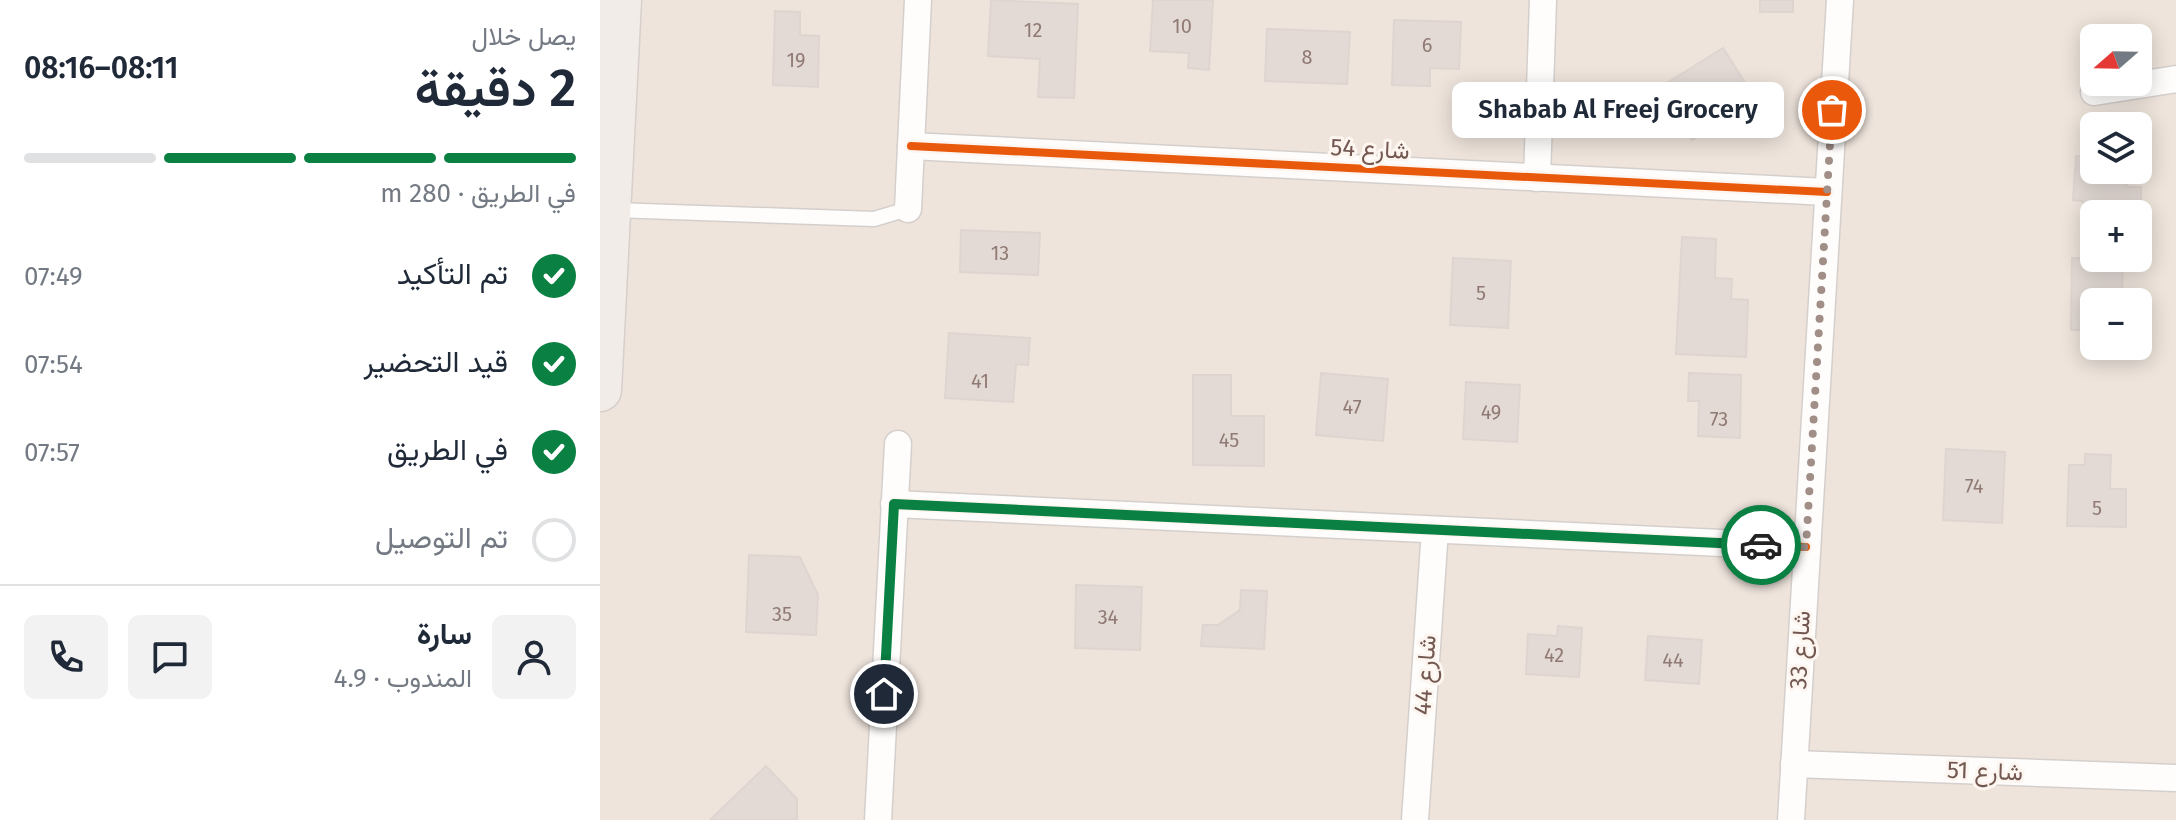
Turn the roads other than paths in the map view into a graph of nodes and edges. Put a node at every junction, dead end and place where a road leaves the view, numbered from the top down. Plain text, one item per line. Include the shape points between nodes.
1 (620, 0) edge
2 (918, 0) edge
3 (1543, 0) edge
4 (1840, 0) edge
5 (2176, 79) edge
6 (2152, 83) edge
7 (911, 146) junction
8 (1537, 178) junction
9 (1827, 192) junction
10 (908, 209) joint
11 (609, 210) junction
12 (600, 390) edge
13 (898, 444) dead end
14 (894, 504) junction
15 (1435, 530) junction
16 (1806, 547) junction
17 (1794, 764) junction
18 (2176, 778) edge
19 (878, 820) edge
20 (1415, 820) edge
21 (1791, 820) edge

1 - 11 main road
2 - 7 street
3 - 8 street
4 - 9 street, شارع 33
5 - 6 street
7 - 8 street, شارع 54
7 - 10 street
8 - 9 street, شارع 54
9 - 16 street, شارع 33
10 - 11 lane via 874,219
11 - 12 main road
13 - 14 street
14 - 15 street
14 - 19 street
15 - 16 street
15 - 20 street, شارع 44
16 - 17 street, شارع 33
17 - 18 street, شارع 51
17 - 21 street, شارع 33

